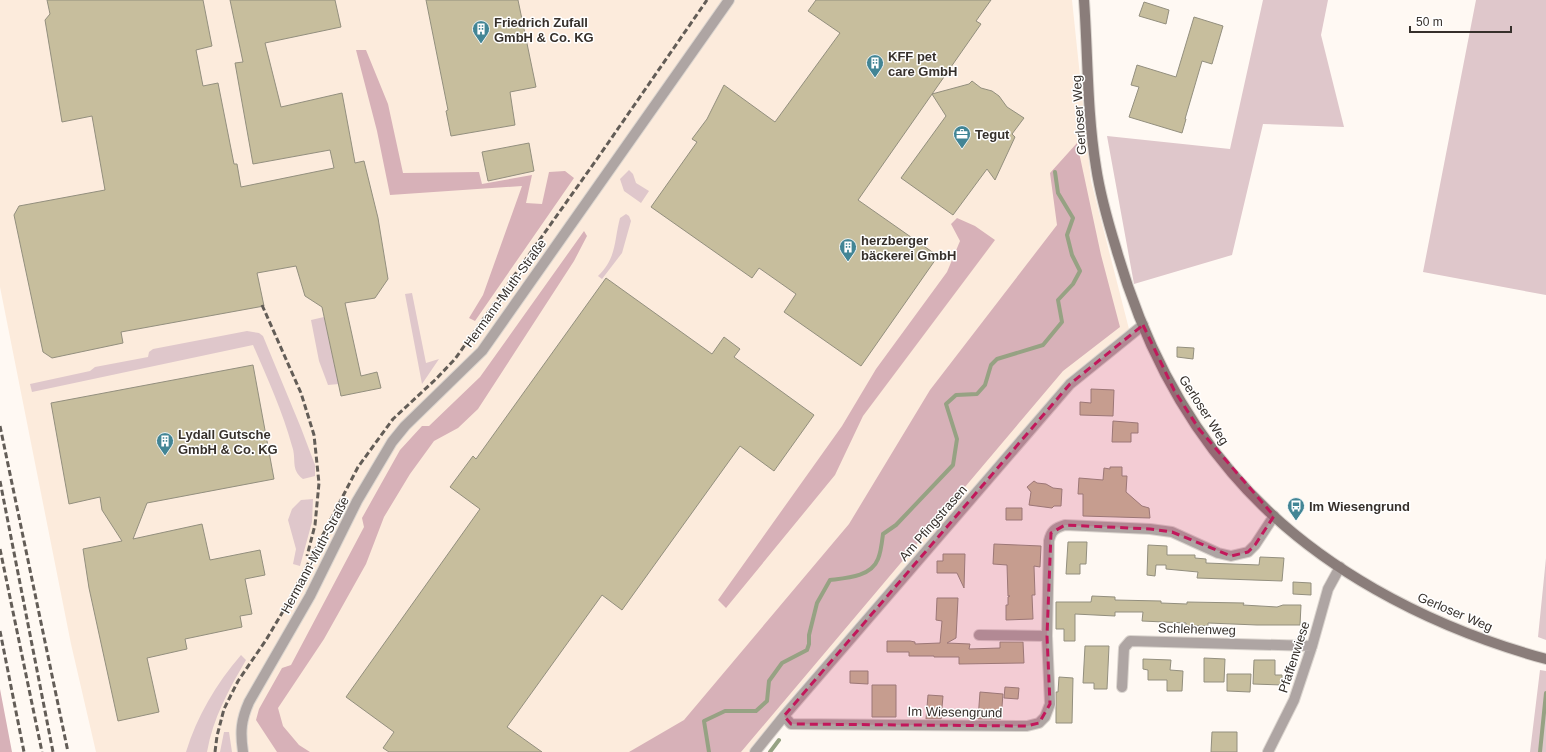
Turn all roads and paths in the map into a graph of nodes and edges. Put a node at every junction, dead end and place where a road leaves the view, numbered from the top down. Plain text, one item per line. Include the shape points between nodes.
1 (729, 0) edge
2 (1084, 0) edge
3 (1143, 325) junction
4 (1274, 516) junction
5 (1340, 567) junction
6 (980, 635) dead end
7 (1047, 636) junction
8 (1312, 646) junction
9 (1546, 659) edge
10 (1122, 687) dead end
11 (784, 716) junction
12 (243, 752) edge
13 (755, 752) edge
14 (1268, 752) edge

1 - 12 street, Hermann-Muth-Straße via 482,351 405,426 392,442 357,501 310,596 249,702 243,717
2 - 3 street, Gerloser Weg via 1096,168 1123,272
3 - 4 street, Gerloser Weg via 1174,390 1199,429 1233,474
3 - 11 street, Am Pfingstrasen via 1070,384
4 - 5 street, Gerloser Weg
4 - 7 street, Im Wiesengrund via 1255,546 1248,552 1231,556 1218,553 1172,532 1065,525 1058,527 1051,533 1049,541
5 - 8 street, Pfaffenwiese via 1328,589
5 - 9 street, Gerloser Weg via 1446,625
6 - 7 street
7 - 11 street, Im Wiesengrund via 1050,704 1045,717 1039,723 1027,726 791,724
8 - 10 street, Schlehenweg via 1130,641 1124,648
8 - 14 street, Pfaffenwiese via 1294,700
11 - 13 street, Am Pfingstrasen

